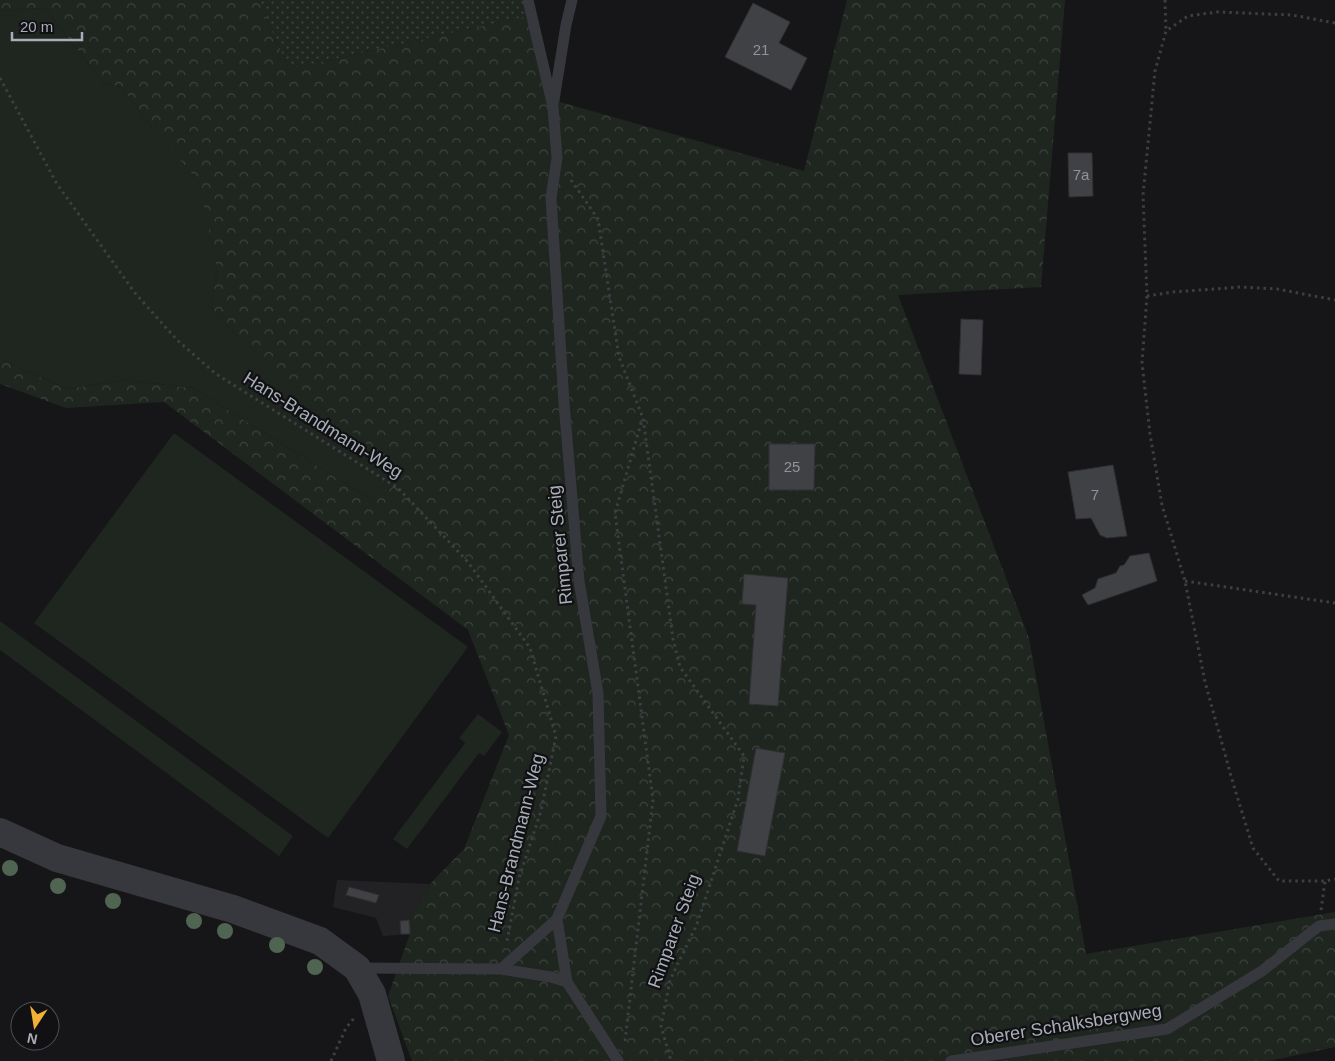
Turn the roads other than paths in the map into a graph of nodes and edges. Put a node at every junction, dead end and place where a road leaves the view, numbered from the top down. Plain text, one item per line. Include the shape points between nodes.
1 (528, 0) edge
2 (572, 0) edge
3 (553, 107) junction
4 (0, 832) edge
5 (557, 919) junction
6 (1335, 924) edge
7 (357, 968) junction
8 (501, 969) junction
9 (567, 982) junction
10 (391, 1061) edge
11 (618, 1061) edge
12 (951, 1061) edge

1 - 3 lane, Rimparer Steig
2 - 3 lane, Rimparer Steig
3 - 5 lane, Rimparer Steig via 557,158 551,198 564,403 579,582 598,693 601,816
4 - 7 street via 57,858 232,909 320,941
5 - 8 lane, Rimparer Steig
5 - 9 lane
6 - 12 lane, Oberer Schalksbergweg via 1319,926 1262,971 1167,1029
7 - 8 lane
7 - 10 street via 372,994
8 - 9 lane
9 - 11 lane

